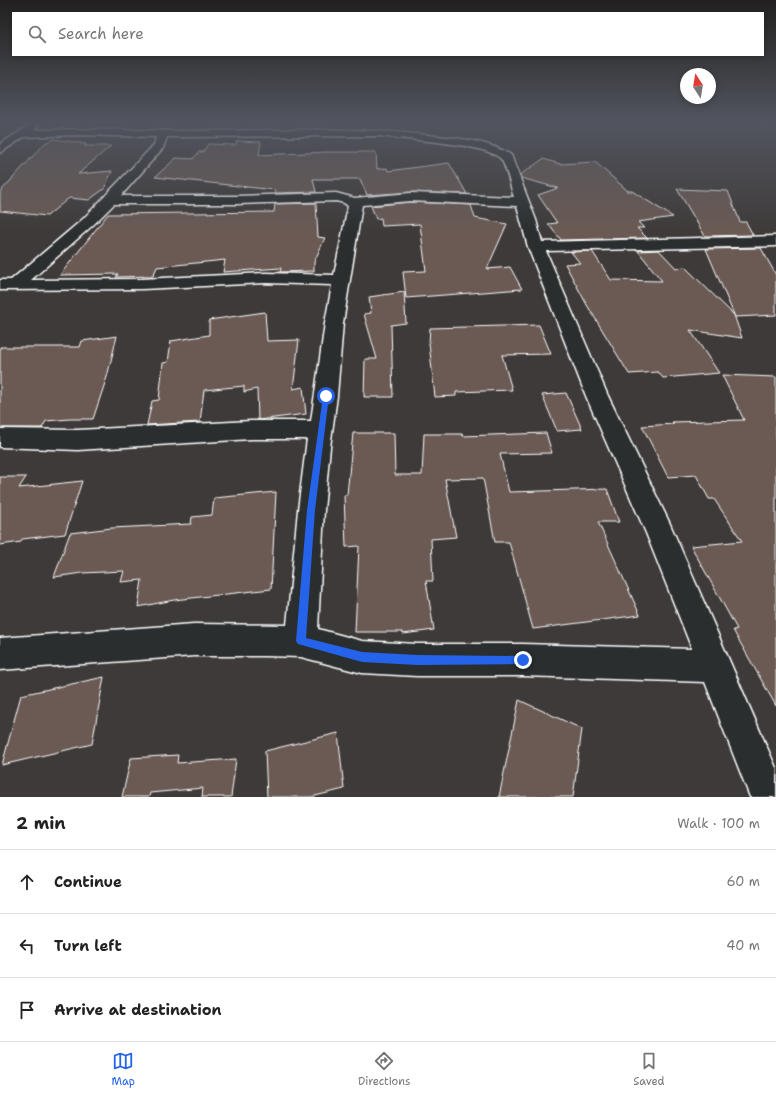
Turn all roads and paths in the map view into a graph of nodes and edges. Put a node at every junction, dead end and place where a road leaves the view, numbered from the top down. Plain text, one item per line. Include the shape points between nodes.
1 (147, 159) edge
2 (507, 159) edge
3 (110, 200) junction
4 (353, 202) junction
5 (522, 202) junction
6 (776, 241) edge
7 (536, 247) junction
8 (342, 280) junction
9 (7, 285) edge
10 (321, 430) junction
11 (0, 438) edge
12 (301, 641) junction
13 (0, 654) edge
14 (714, 666) junction
15 (769, 797) edge

1 - 3 street
2 - 5 street
3 - 4 street via 330,197
3 - 9 street via 88,222
4 - 5 street via 411,197
4 - 8 street via 355,210
5 - 7 street
6 - 7 street
7 - 14 street via 597,396 660,533
8 - 9 street via 272,278 142,284
8 - 10 street
10 - 11 street via 251,430 78,440
10 - 12 street via 311,510
12 - 13 street via 194,640
12 - 14 street via 370,658
14 - 15 street

